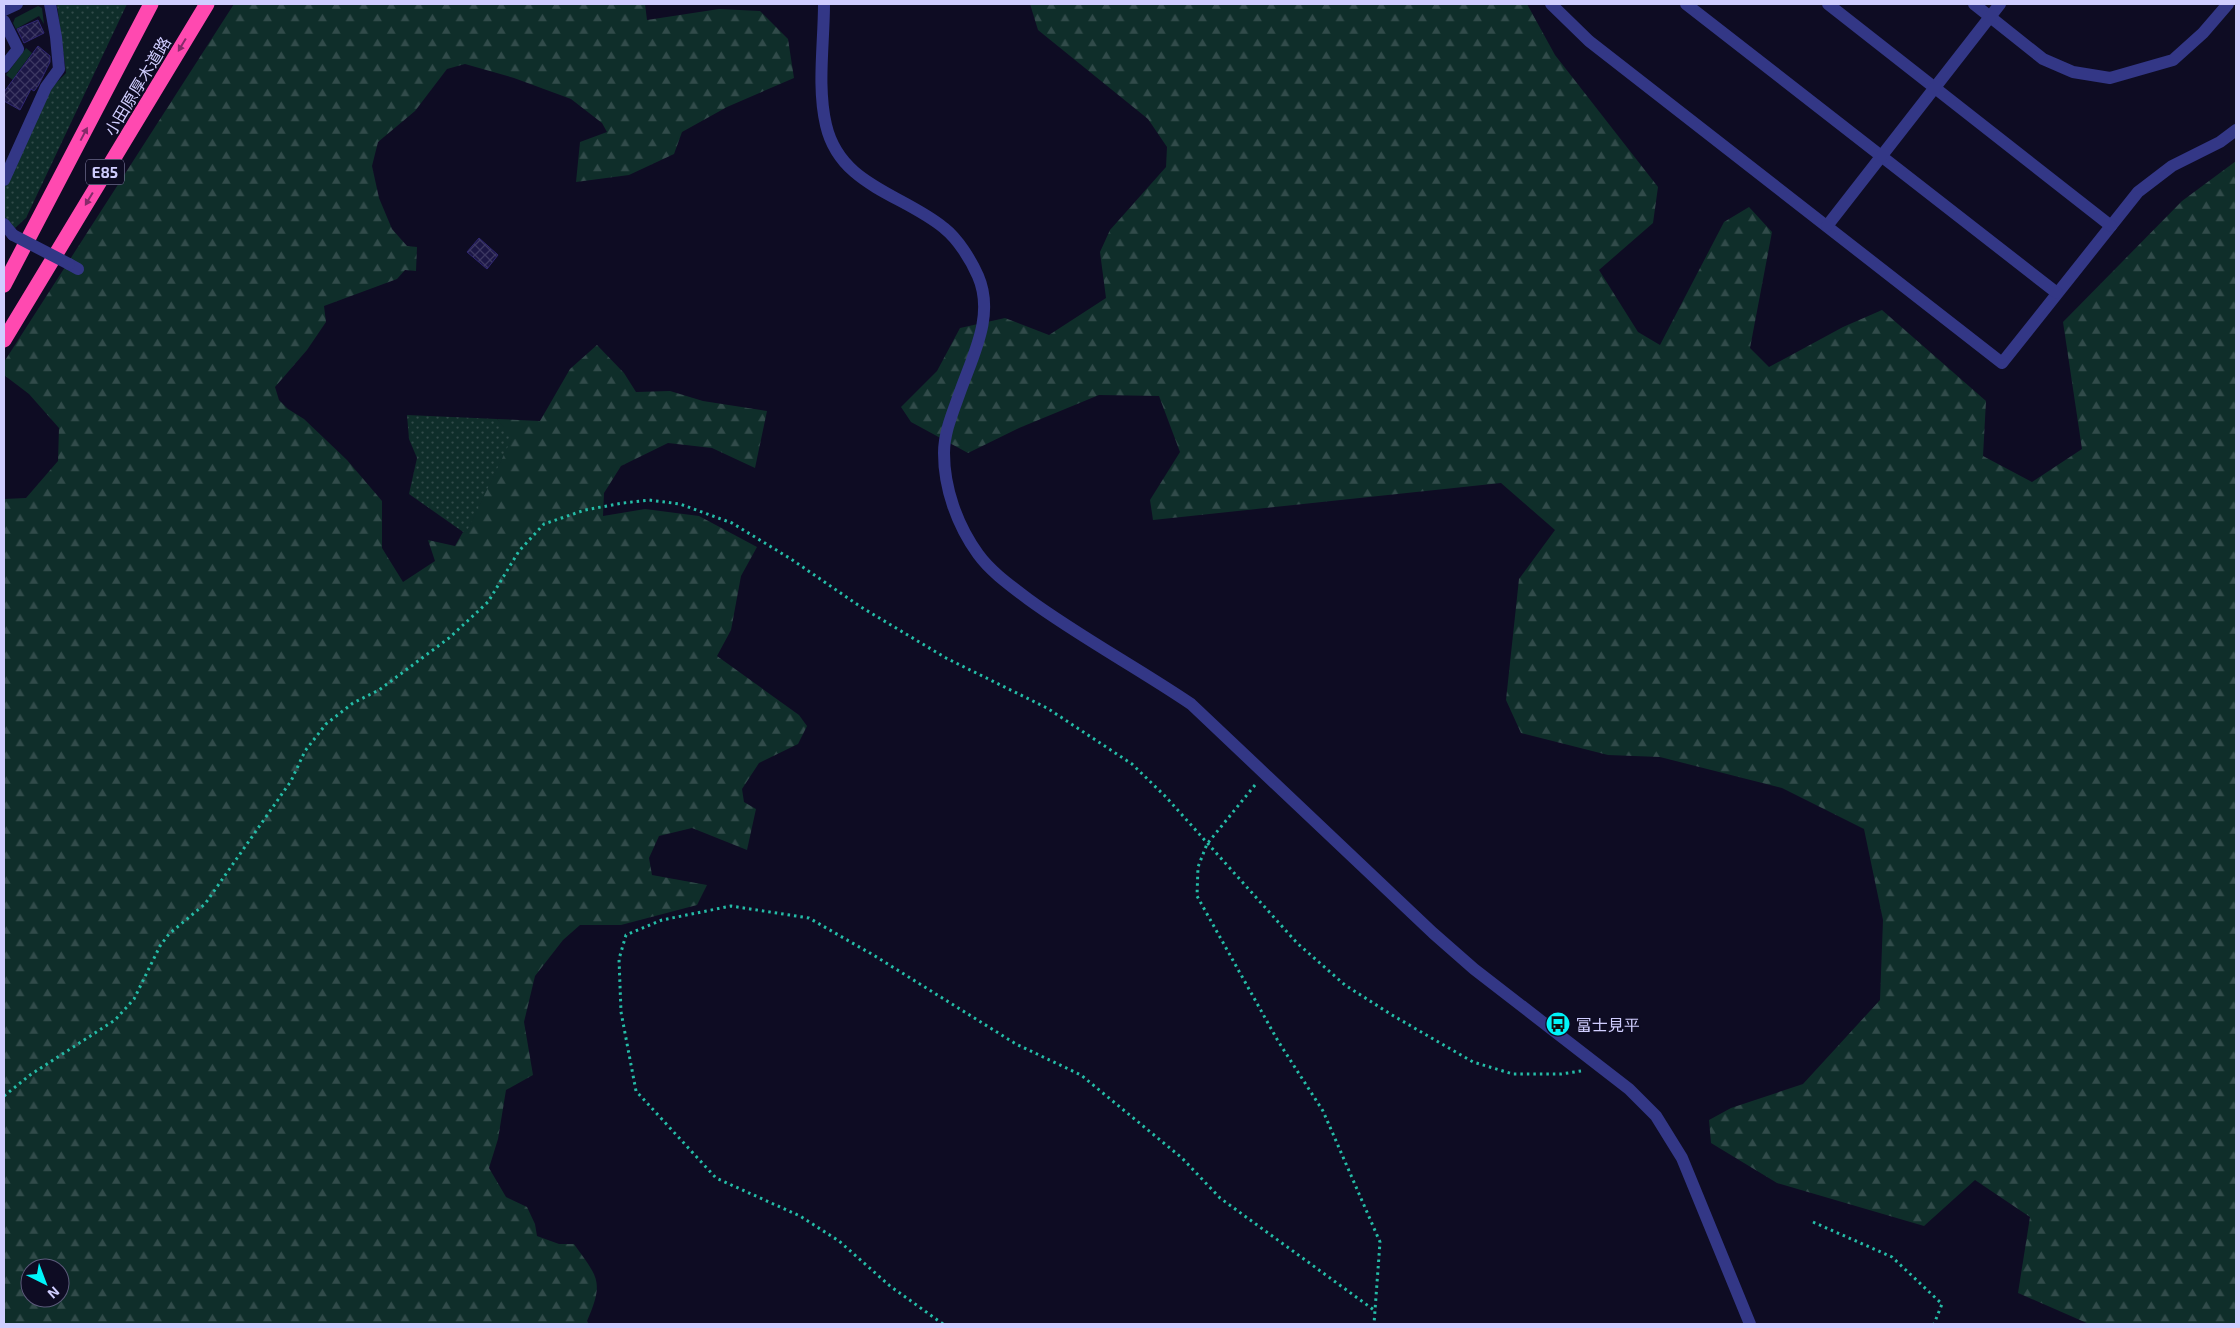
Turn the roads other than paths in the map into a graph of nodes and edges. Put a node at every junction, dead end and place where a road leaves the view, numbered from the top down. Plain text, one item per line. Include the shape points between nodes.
1 (17, 4) edge
2 (50, 4) edge
3 (152, 4) edge
4 (207, 4) edge
5 (824, 4) edge
6 (1551, 4) edge
7 (1686, 4) edge
8 (1828, 4) edge
9 (1974, 4) edge
10 (2000, 4) edge
11 (2228, 4) edge
12 (4, 10) edge
13 (1990, 16) junction
14 (4, 21) edge
15 (4, 67) edge
16 (1935, 87) junction
17 (2236, 130) edge
18 (1881, 156) junction
19 (4, 180) edge
20 (4, 224) edge
21 (1826, 226) junction
22 (2111, 226) junction
23 (74, 267) dead end
24 (4, 285) edge
25 (2058, 293) junction
26 (4, 340) edge
27 (1750, 1324) edge

1 - 12 street
2 - 19 street via 60,69 46,87
24 -> 3 highway, 小田原厚木道路 / E85
4 -> 26 highway, 小田原厚木道路 / E85
5 - 27 street via 822,100 832,143 859,177 946,229 978,275 985,300 981,337 947,429 944,453 948,488 959,522 979,555 1006,582 1058,621 1191,704 1433,933 1643,1103 1671,1137 1682,1158
6 - 21 street via 1588,41
7 - 18 street
8 - 16 street
9 - 13 street
10 - 13 street
11 - 13 street via 2204,33 2173,60 2110,78 2073,72 2043,59
13 - 16 street
14 - 15 street via 18,49
16 - 18 street
16 - 22 street
17 - 22 street via 2158,176 2138,192
18 - 21 street
18 - 25 street
20 - 23 street, bridge via 13,235
21 - 25 street via 2002,363
22 - 25 street

